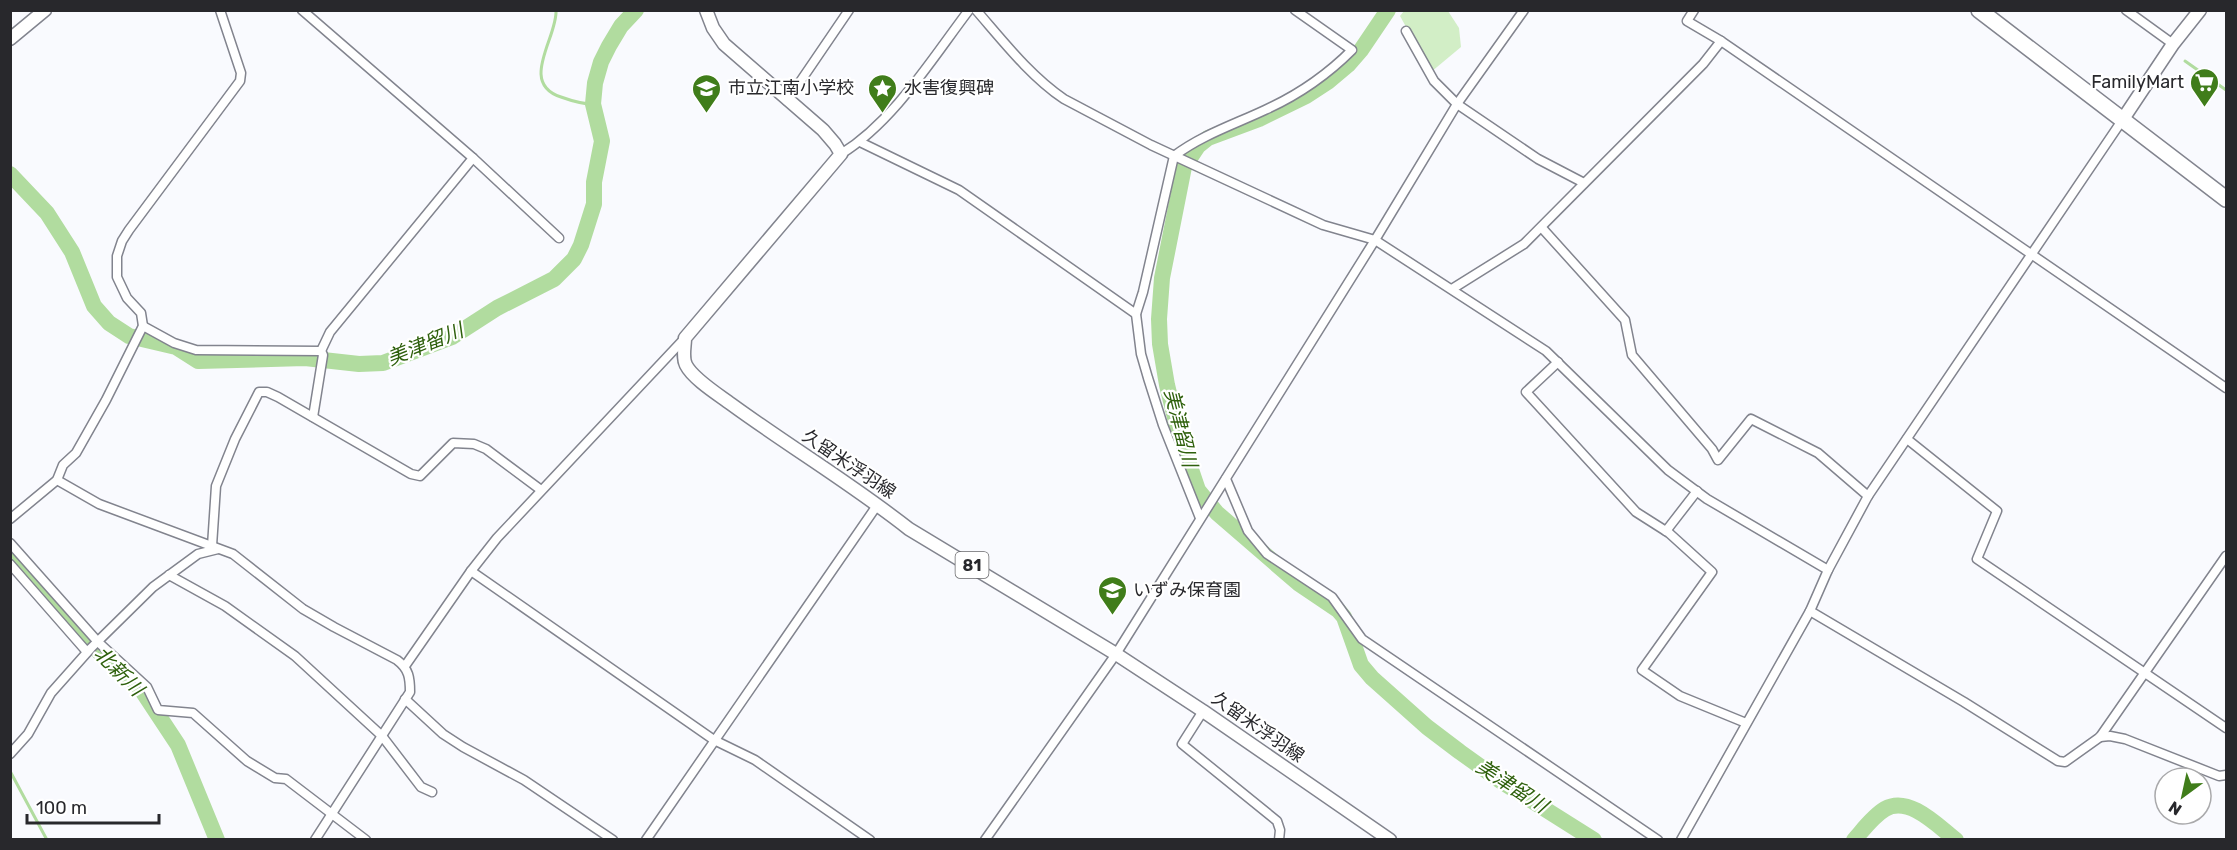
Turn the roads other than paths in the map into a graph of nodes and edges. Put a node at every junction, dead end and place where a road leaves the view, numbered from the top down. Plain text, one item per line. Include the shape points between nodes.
1 (45, 10) edge
2 (220, 10) edge
3 (302, 10) edge
4 (849, 10) edge
5 (969, 10) edge
6 (976, 10) edge
7 (1295, 10) edge
8 (1524, 10) edge
9 (1695, 10) edge
10 (1978, 10) edge
11 (2126, 10) edge
12 (2200, 10) edge
13 (707, 11) edge
14 (1406, 31) dead end
15 (10, 39) edge
16 (1721, 40) junction
17 (2173, 44) junction
18 (787, 100) junction
19 (1457, 104) junction
20 (2123, 120) junction
21 (860, 142) junction
22 (841, 154) junction
23 (1176, 157) junction
24 (473, 158) junction
25 (1584, 183) junction
26 (2226, 199) edge
27 (1542, 228) junction
28 (560, 238) dead end
29 (1375, 240) junction
30 (2032, 255) junction
31 (1452, 289) junction
32 (1136, 314) junction
33 (141, 329) junction
34 (685, 338) junction
35 (322, 353) junction
36 (1558, 362) junction
37 (2226, 388) edge
38 (312, 417) junction
39 (1907, 439) junction
40 (1226, 479) junction
41 (57, 480) junction
42 (541, 490) junction
43 (1696, 491) junction
44 (1868, 496) junction
45 (878, 504) junction
46 (1200, 518) junction
47 (10, 519) edge
48 (1666, 531) junction
49 (10, 543) edge
50 (215, 547) junction
51 (2226, 556) edge
52 (10, 564) edge
53 (1828, 570) junction
54 (471, 571) junction
55 (169, 575) junction
56 (1810, 611) junction
57 (92, 647) junction
58 (1116, 654) junction
59 (405, 666) junction
60 (2145, 673) junction
61 (405, 699) junction
62 (1203, 711) junction
63 (1746, 723) junction
64 (2226, 728) edge
65 (382, 736) junction
66 (2100, 737) junction
67 (714, 740) junction
68 (10, 754) edge
69 (2226, 776) edge
70 (432, 792) dead end
71 (333, 813) junction
72 (315, 840) edge
73 (366, 840) edge
74 (613, 840) edge
75 (646, 840) edge
76 (870, 840) edge
77 (985, 840) edge
78 (1279, 840) edge
79 (1390, 840) edge
80 (1658, 840) edge
81 (1680, 840) edge

1 - 15 main road
2 - 33 street via 241,73 240,81 129,230 117,256 117,277 127,298 141,312
3 - 24 street
4 - 18 street
5 - 21 street via 898,104
6 - 23 street via 1052,91
7 - 23 street via 1352,50 1334,68 1287,97 1193,142
8 - 19 street
9 - 16 street via 1688,21
10 - 20 highway
11 - 17 street
12 - 17 main road
13 - 18 main road via 724,44
14 - 19 street via 1434,81
16 - 25 street via 1703,64
16 - 30 street
17 - 20 main road
18 - 22 main road via 823,130
19 - 25 street via 1538,159
19 - 29 street
20 - 26 highway
20 - 30 street
21 - 22 street
21 - 32 street via 959,190
22 - 34 main road
23 - 29 street via 1323,225
23 - 32 street
24 - 28 street
24 - 35 street via 330,332
25 - 27 street
27 - 31 street via 1524,244
27 - 44 street via 1626,320 1632,356 1718,460 1751,419 1818,453
29 - 31 street
29 - 40 street
30 - 37 street
30 - 39 street
31 - 36 street
32 - 46 street via 1142,354 1157,406
33 - 35 street via 196,350
33 - 41 street via 106,400
34 - 42 street
34 - 45 main road, 久留米浮羽線 / 81 via 684,357 694,375 759,425
35 - 38 street
36 - 43 street via 1668,470
36 - 48 street via 1526,392 1636,512
38 - 42 street via 411,474 420,476 453,443 474,444
38 - 50 street via 267,392 259,392 216,486
39 - 44 street
39 - 60 street via 1997,511 1977,559
40 - 46 street
40 - 80 street via 1248,531 1267,554 1332,597 1362,639
41 - 47 street
41 - 50 street via 99,504
42 - 54 street
43 - 48 street
43 - 53 street
44 - 53 street
45 - 58 main road, 久留米浮羽線 / 81 via 909,529
45 - 67 street
46 - 58 street
48 - 63 street via 1712,572 1642,670 1680,696
49 - 57 street
50 - 55 street
50 - 59 street via 233,554 303,609
51 - 60 street
52 - 57 street
53 - 56 street
54 - 59 street
54 - 67 street
55 - 57 street
55 - 65 street via 225,606 295,656
56 - 63 street
56 - 66 street via 2058,761 2065,762
57 - 68 street via 51,693 28,734
57 - 71 street via 147,687 158,710 194,713 247,761 274,778 286,779
58 - 62 main road, 久留米浮羽線 / 81
58 - 77 street
59 - 61 street via 410,680 410,692
60 - 64 street
60 - 66 street
61 - 65 street
61 - 74 street via 443,734 524,780
62 - 78 street via 1182,744 1277,821
62 - 79 main road, 久留米浮羽線 / 81
63 - 81 street
65 - 70 street via 421,787
65 - 71 street
66 - 69 street via 2125,738
67 - 75 street
67 - 76 street via 755,760
71 - 72 street
71 - 73 street

